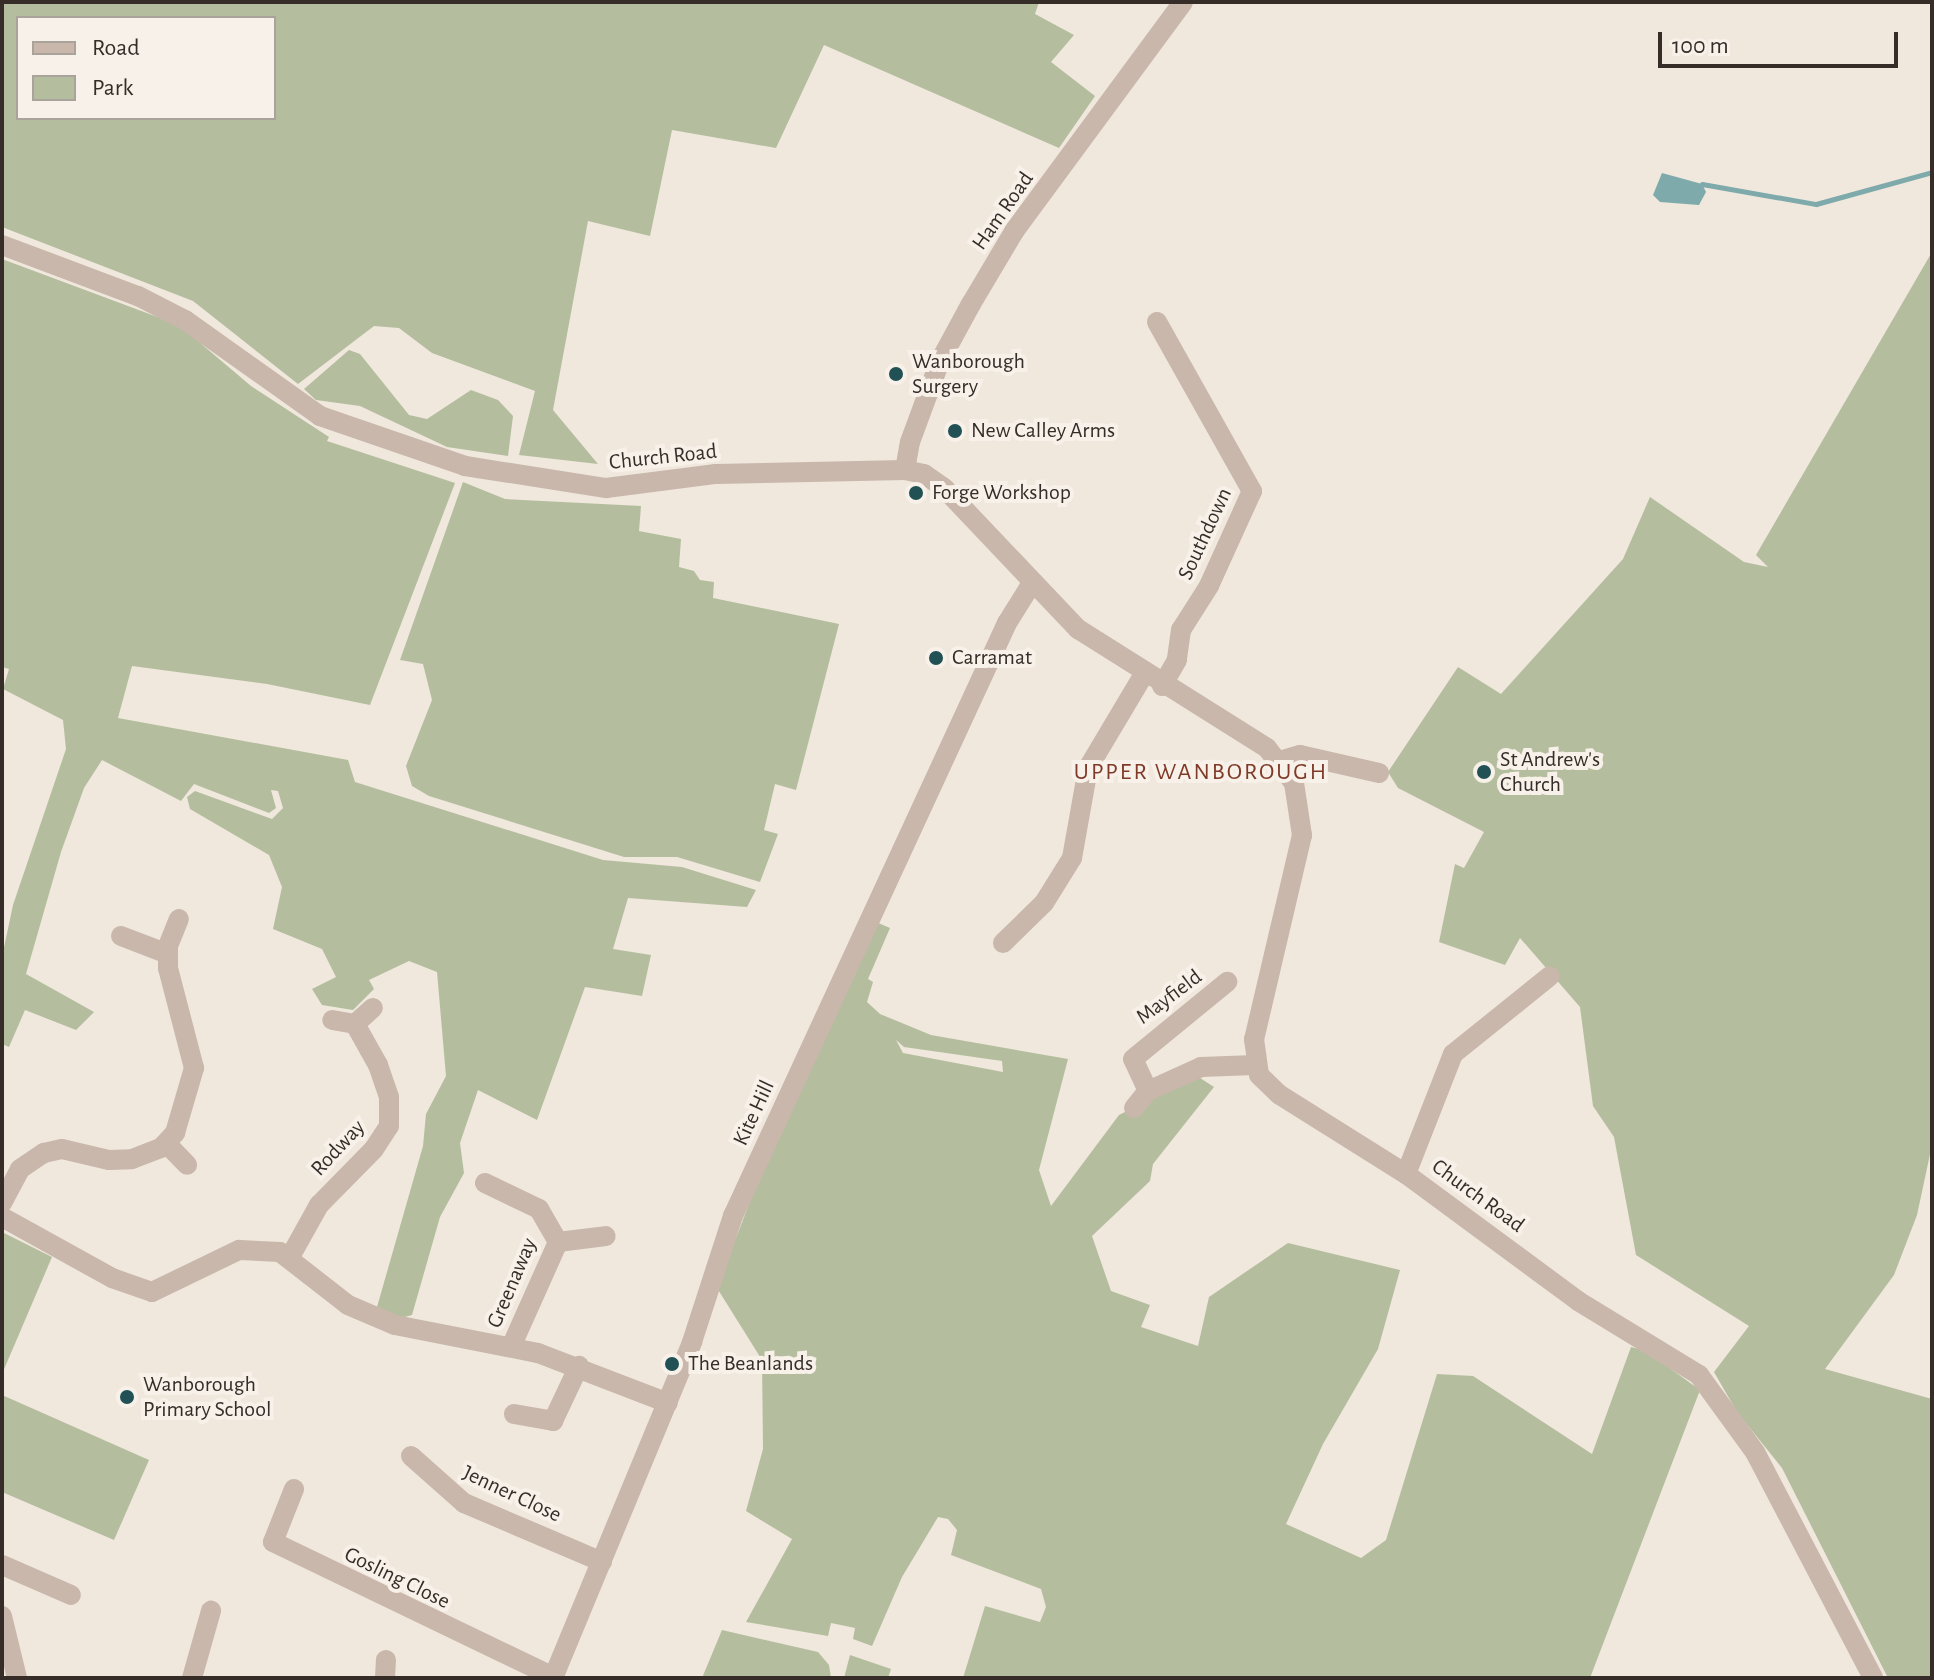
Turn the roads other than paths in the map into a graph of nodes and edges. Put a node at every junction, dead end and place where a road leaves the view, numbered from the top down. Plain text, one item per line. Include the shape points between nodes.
1 (1183, 2) edge
2 (2, 245) edge
3 (1157, 322) dead end
4 (905, 470) junction
5 (1032, 583) junction
6 (1144, 674) junction
7 (1162, 686) junction
8 (1279, 761) junction
9 (1379, 773) dead end
10 (179, 919) dead end
11 (121, 936) dead end
12 (1003, 943) dead end
13 (168, 954) junction
14 (1550, 976) dead end
15 (1227, 982) dead end
16 (373, 1008) dead end
17 (332, 1020) dead end
18 (355, 1024) junction
19 (1255, 1065) junction
20 (1148, 1091) junction
21 (1134, 1108) dead end
22 (171, 1138) junction
23 (187, 1165) dead end
24 (1406, 1174) junction
25 (485, 1183) dead end
26 (2, 1203) edge
27 (2, 1217) edge
28 (606, 1236) dead end
29 (558, 1242) junction
30 (290, 1257) junction
31 (511, 1347) junction
32 (579, 1366) junction
33 (668, 1403) junction
34 (514, 1414) dead end
35 (411, 1456) dead end
36 (294, 1489) dead end
37 (602, 1562) junction
38 (2, 1565) edge
39 (71, 1595) dead end
40 (211, 1611) dead end
41 (2, 1616) edge
42 (6, 1646) edge
43 (17, 1678) edge
44 (192, 1678) edge
45 (553, 1678) edge
46 (1873, 1678) edge

1 - 4 street, Ham Road via 1015,230 971,304 940,361
2 - 4 street, Church Road via 138,296 185,320 320,416 385,443 481,470 606,488 716,474
3 - 7 street, Southdown via 1252,491 1215,573 1181,630 1177,660
4 - 5 street, Church Road via 924,474 963,504
5 - 6 street, Church Road via 1078,629
5 - 33 street, Kite Hill via 1007,623 733,1216
6 - 7 street, Church Road
6 - 12 street via 1088,768 1072,858 1044,903
7 - 8 street, Church Road
8 - 9 street via 1300,755
8 - 19 street via 1294,783 1302,835 1254,1039
10 - 13 street
11 - 13 street
13 - 22 street via 172,991 194,1060 193,1085
14 - 24 street via 1453,1054
15 - 20 street, Mayfield via 1133,1059
16 - 18 street
17 - 18 street
18 - 30 street, Rodway via 383,1076 389,1126 374,1149 319,1205
19 - 20 street via 1201,1067
19 - 24 street, Church Road via 1280,1095
20 - 21 street
22 - 23 street
22 - 26 street via 125,1160 62,1149 44,1153 20,1169
24 - 46 street, Church Road via 1578,1301 1699,1375 1755,1452
25 - 29 street, Greenaway via 539,1209
27 - 30 street via 142,1291 171,1287 239,1250 269,1250
28 - 29 street
29 - 31 street, Greenaway
30 - 31 street via 348,1305 395,1325
31 - 32 street
32 - 33 street
32 - 34 street via 553,1421
33 - 37 street, Kite Hill
35 - 37 street, Jenner Close via 464,1503
36 - 45 street, Gosling Close via 273,1542
37 - 45 street, Kite Hill
38 - 39 street
40 - 44 street
41 - 42 street
42 - 43 street

